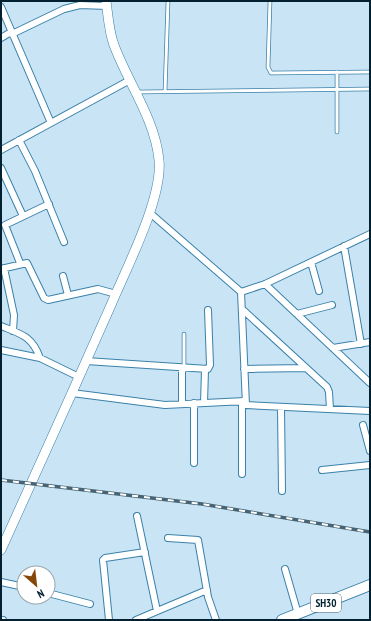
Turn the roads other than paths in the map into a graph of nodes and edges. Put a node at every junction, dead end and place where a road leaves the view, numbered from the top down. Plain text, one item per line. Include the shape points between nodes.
1 (168, 1) edge
2 (270, 1) edge
3 (106, 4) edge
4 (1, 7) edge
5 (12, 33) junction
6 (1, 38) edge
7 (338, 72) junction
8 (370, 72) edge
9 (130, 80) junction
10 (370, 89) edge
11 (337, 90) junction
12 (135, 92) junction
13 (164, 92) junction
14 (51, 123) junction
15 (337, 132) dead end
16 (19, 140) junction
17 (1, 150) edge
18 (1, 168) edge
19 (49, 204) junction
20 (150, 213) junction
21 (24, 216) junction
22 (370, 234) edge
23 (64, 242) dead end
24 (344, 246) junction
25 (311, 262) junction
26 (20, 263) junction
27 (3, 268) edge
28 (63, 276) dead end
29 (266, 284) junction
30 (319, 291) dead end
31 (241, 292) junction
32 (116, 294) junction
33 (68, 295) junction
34 (332, 305) dead end
35 (242, 309) junction
36 (208, 310) dead end
37 (298, 314) junction
38 (1, 326) edge
39 (13, 331) junction
40 (184, 334) dead end
41 (370, 342) edge
42 (361, 344) junction
43 (333, 348) junction
44 (1, 350) edge
45 (40, 358) junction
46 (86, 362) junction
47 (183, 368) junction
48 (306, 368) junction
49 (244, 369) junction
50 (205, 370) junction
51 (79, 377) junction
52 (370, 383) edge
53 (72, 393) junction
54 (243, 401) junction
55 (182, 403) junction
56 (194, 403) junction
57 (204, 403) junction
58 (280, 407) junction
59 (330, 409) junction
60 (370, 411) edge
61 (363, 425) dead end
62 (370, 451) edge
63 (194, 463) dead end
64 (370, 465) edge
65 (322, 470) dead end
66 (242, 474) dead end
67 (282, 491) dead end
68 (137, 516) dead end
69 (168, 538) dead end
70 (1, 550) edge
71 (145, 552) junction
72 (285, 569) dead end
73 (1, 582) edge
74 (16, 585) edge
75 (370, 585) edge
76 (207, 590) junction
77 (56, 595) edge
78 (90, 604) dead end
79 (157, 611) junction
80 (298, 614) junction
81 (109, 620) edge
82 (136, 620) edge
83 (216, 620) edge
84 (282, 620) edge

1 - 13 lane
2 - 7 lane via 269,72
3 - 5 street via 64,9
3 - 9 street via 114,44
4 - 5 street
5 - 6 street
5 - 14 street
7 - 8 lane
7 - 11 lane
9 - 12 street
9 - 14 street
10 - 11 lane
11 - 13 lane
11 - 15 lane
12 - 13 lane
12 - 20 street via 150,126 160,160
14 - 16 street
16 - 17 street
16 - 19 street
18 - 21 street
19 - 21 street
19 - 23 street
20 - 31 street
20 - 32 street
21 - 26 street via 5,225
22 - 24 street
24 - 25 street
24 - 42 street
25 - 29 street
25 - 30 street
26 - 27 street
26 - 33 street via 28,264 45,299
27 - 39 street via 14,315
28 - 33 street
29 - 31 street
29 - 37 street
31 - 35 street
32 - 33 street via 101,288
32 - 46 street
34 - 37 street
35 - 48 street
35 - 49 street
36 - 50 street via 210,365
37 - 43 street
38 - 39 street
39 - 45 street via 24,335 32,342
40 - 47 lane
41 - 42 street
42 - 43 street
43 - 52 street
44 - 45 street
45 - 51 street
46 - 47 street
46 - 51 street
47 - 50 street
47 - 55 street
48 - 49 street
48 - 59 street via 328,389
49 - 54 street
50 - 57 street
51 - 53 street
53 - 55 street via 141,403
53 - 70 street
54 - 57 street
54 - 58 street via 248,406
54 - 66 street
55 - 56 street
56 - 57 street
56 - 63 street
58 - 59 street
58 - 67 street
59 - 60 street
61 - 62 street
64 - 65 street
68 - 71 street
69 - 76 street via 198,540
71 - 79 street
71 - 81 street via 103,560
72 - 80 street
73 - 74 street
75 - 80 main road, SH30
76 - 79 street
76 - 83 street
77 - 78 street
79 - 82 street
80 - 84 main road, SH30

